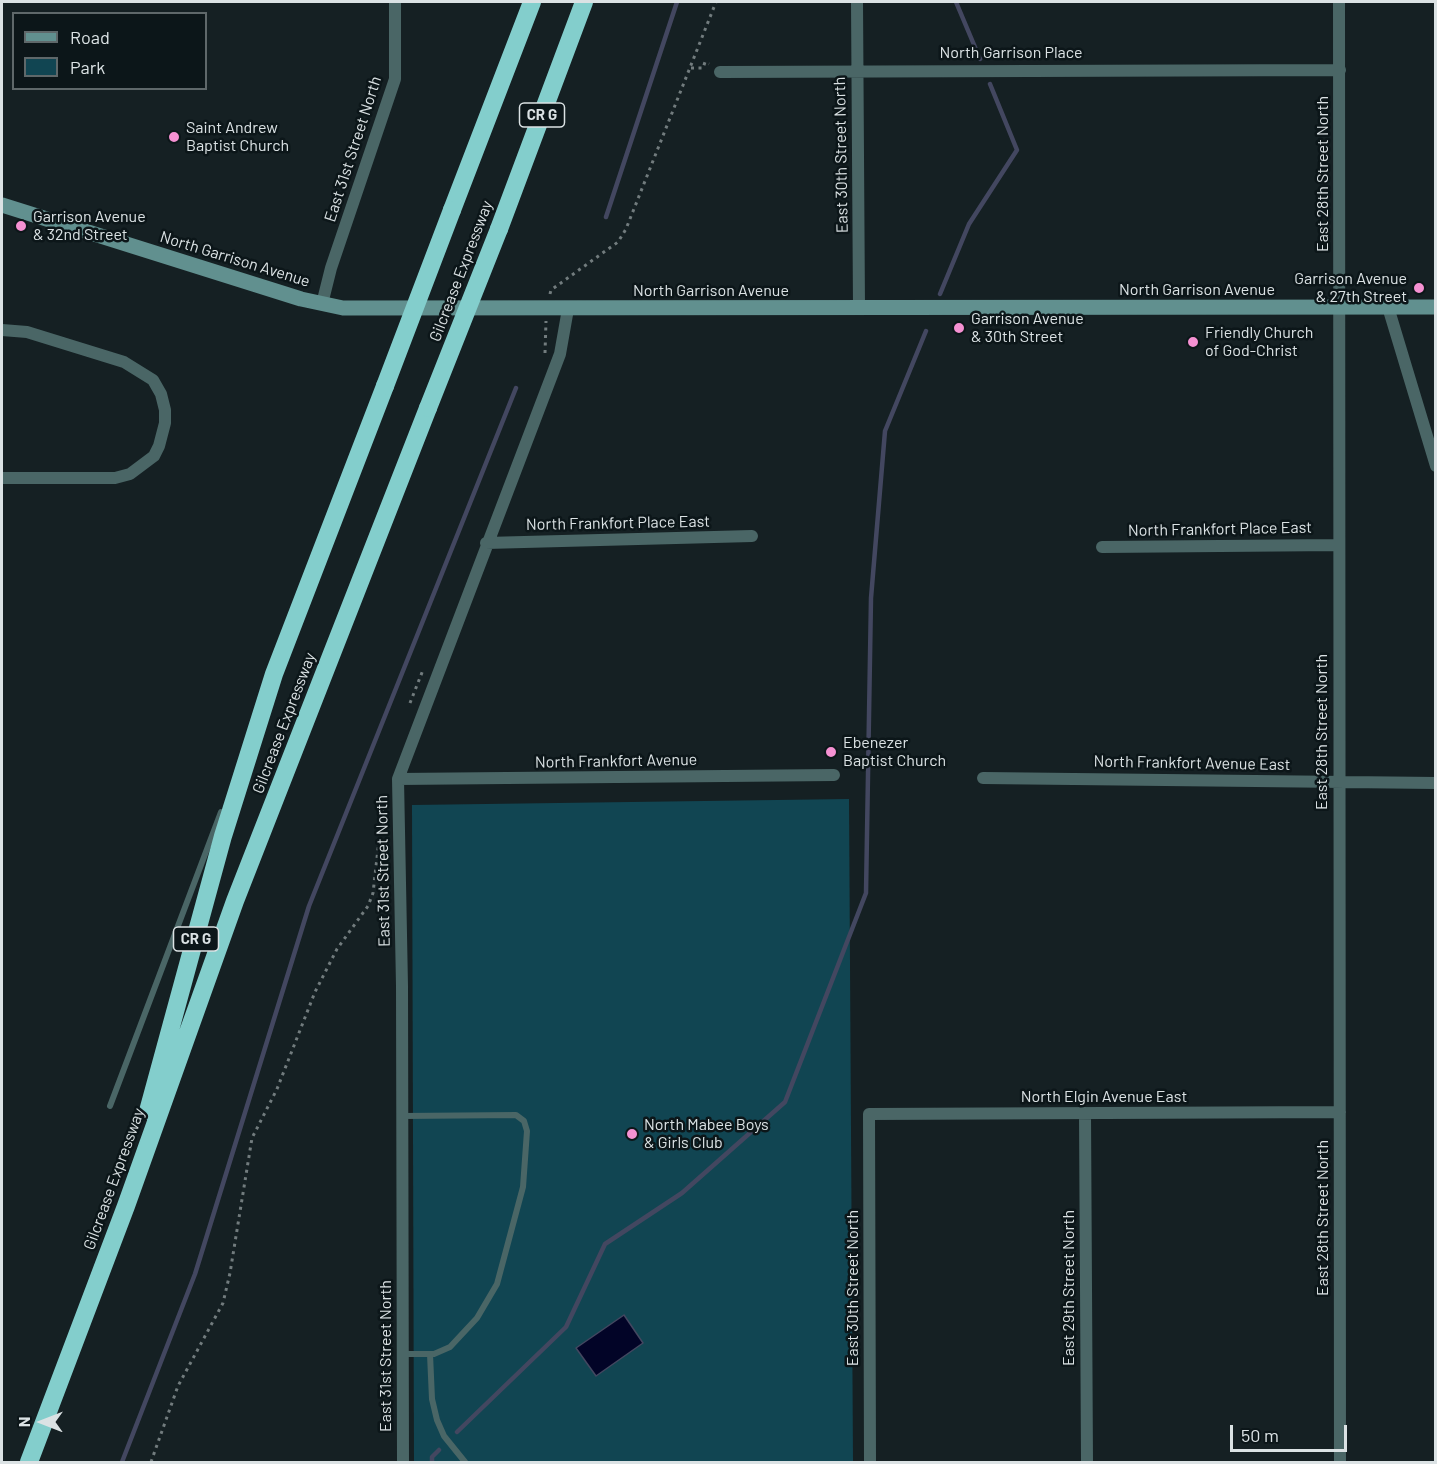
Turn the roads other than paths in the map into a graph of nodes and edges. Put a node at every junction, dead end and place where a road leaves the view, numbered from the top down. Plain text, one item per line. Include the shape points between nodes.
1 (395, 2) edge
2 (532, 2) edge
3 (584, 2) edge
4 (857, 2) edge
5 (1339, 2) edge
6 (857, 69) junction
7 (1340, 70) junction
8 (720, 72) road end
9 (2, 205) edge
10 (322, 304) junction
11 (1339, 307) junction
12 (1389, 307) junction
13 (1436, 307) edge
14 (859, 308) junction
15 (568, 309) junction
16 (2, 330) edge
17 (1436, 466) edge
18 (2, 478) edge
19 (752, 536) dead end
20 (486, 543) junction
21 (1338, 544) junction
22 (1102, 547) dead end
23 (274, 674) junction
24 (834, 775) dead end
25 (983, 778) dead end
26 (398, 779) junction
27 (1338, 781) junction
28 (1436, 783) edge
29 (110, 1106) dead end
30 (1340, 1112) junction
31 (1085, 1113) junction
32 (869, 1114) joint
33 (403, 1116) junction
34 (126, 1206) junction
35 (402, 1354) junction
36 (430, 1354) junction
37 (29, 1462) edge
38 (403, 1462) edge
39 (465, 1462) edge
40 (870, 1462) edge
41 (1087, 1462) edge
42 (1340, 1462) edge

1 - 10 street, East 31st Street North via 395,79
2 - 23 highway, Gilcrease Expressway / CR G, bridge
3 - 34 highway, Gilcrease Expressway / CR G, bridge via 499,230 235,901
4 - 6 street, East 30th Street North
5 - 7 street, East 28th Street North
6 - 7 street, North Garrison Place
6 - 8 street, North Garrison Place
6 - 14 street, East 30th Street North
7 - 11 street, East 28th Street North
9 - 10 street, North Garrison Avenue
10 - 15 street, North Garrison Avenue via 366,309
11 - 12 street, North Garrison Avenue
11 - 14 street, North Garrison Avenue
11 - 21 street, East 28th Street North
12 - 13 street, North Garrison Avenue
12 - 17 street
14 - 15 street, North Garrison Avenue
15 - 20 street, East 31st Street North via 560,354
16 - 18 street via 27,332 142,371 161,394 165,423 154,456 130,474 115,478
19 - 20 street, North Frankfort Place East
20 - 26 street, East 31st Street North
21 - 22 street, North Frankfort Place East
21 - 27 street, East 28th Street North
23 - 29 lane, Gilcrease Expressway
23 - 34 highway, CR G via 223,836 144,1123
24 - 26 street, North Frankfort Avenue
25 - 27 street, North Frankfort Avenue East
26 - 33 street, East 31st Street North
27 - 28 street, North Frankfort Avenue East
27 - 30 street, East 28th Street North
30 - 31 street, North Elgin Avenue East
30 - 42 street, East 28th Street North
31 - 32 street, North Elgin Avenue East
31 - 41 street, East 29th Street North
32 - 40 street, East 30th Street North
33 - 35 street, East 31st Street North
33 - 36 lane via 516,1115 524,1121 527,1131 523,1187 497,1284 477,1318 457,1341
34 - 37 highway, Gilcrease Expressway / CR G
35 - 36 lane
35 - 38 street, East 31st Street North
36 - 39 lane via 437,1420 444,1436

